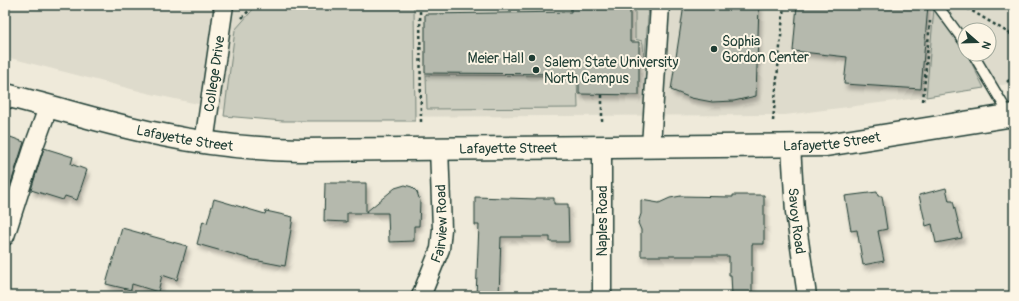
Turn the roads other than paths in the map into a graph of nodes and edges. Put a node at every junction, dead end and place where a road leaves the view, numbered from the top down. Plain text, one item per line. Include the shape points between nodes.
1 (224, 5) edge
2 (660, 5) edge
3 (937, 5) edge
4 (957, 32) edge
5 (978, 62) edge
6 (5, 94) edge
7 (49, 105) junction
8 (1012, 115) edge
9 (204, 142) junction
10 (651, 146) junction
11 (791, 146) junction
12 (602, 147) junction
13 (439, 148) junction
14 (5, 236) edge
15 (421, 296) edge
16 (602, 296) edge
17 (807, 296) edge

1 - 9 street, College Drive
2 - 10 street
3 - 4 lane
5 - 8 lane
6 - 7 main road, Lafayette Street
7 - 9 main road, Lafayette Street via 126,127
7 - 14 street
8 - 11 main road, Lafayette Street via 826,145
9 - 13 main road, Lafayette Street via 261,149 300,150
10 - 11 main road, Lafayette Street
10 - 12 main road, Lafayette Street
11 - 17 street, Savoy Road via 795,212
12 - 13 main road, Lafayette Street
12 - 16 street, Naples Road
13 - 15 street, Fairview Road via 442,229 440,248

